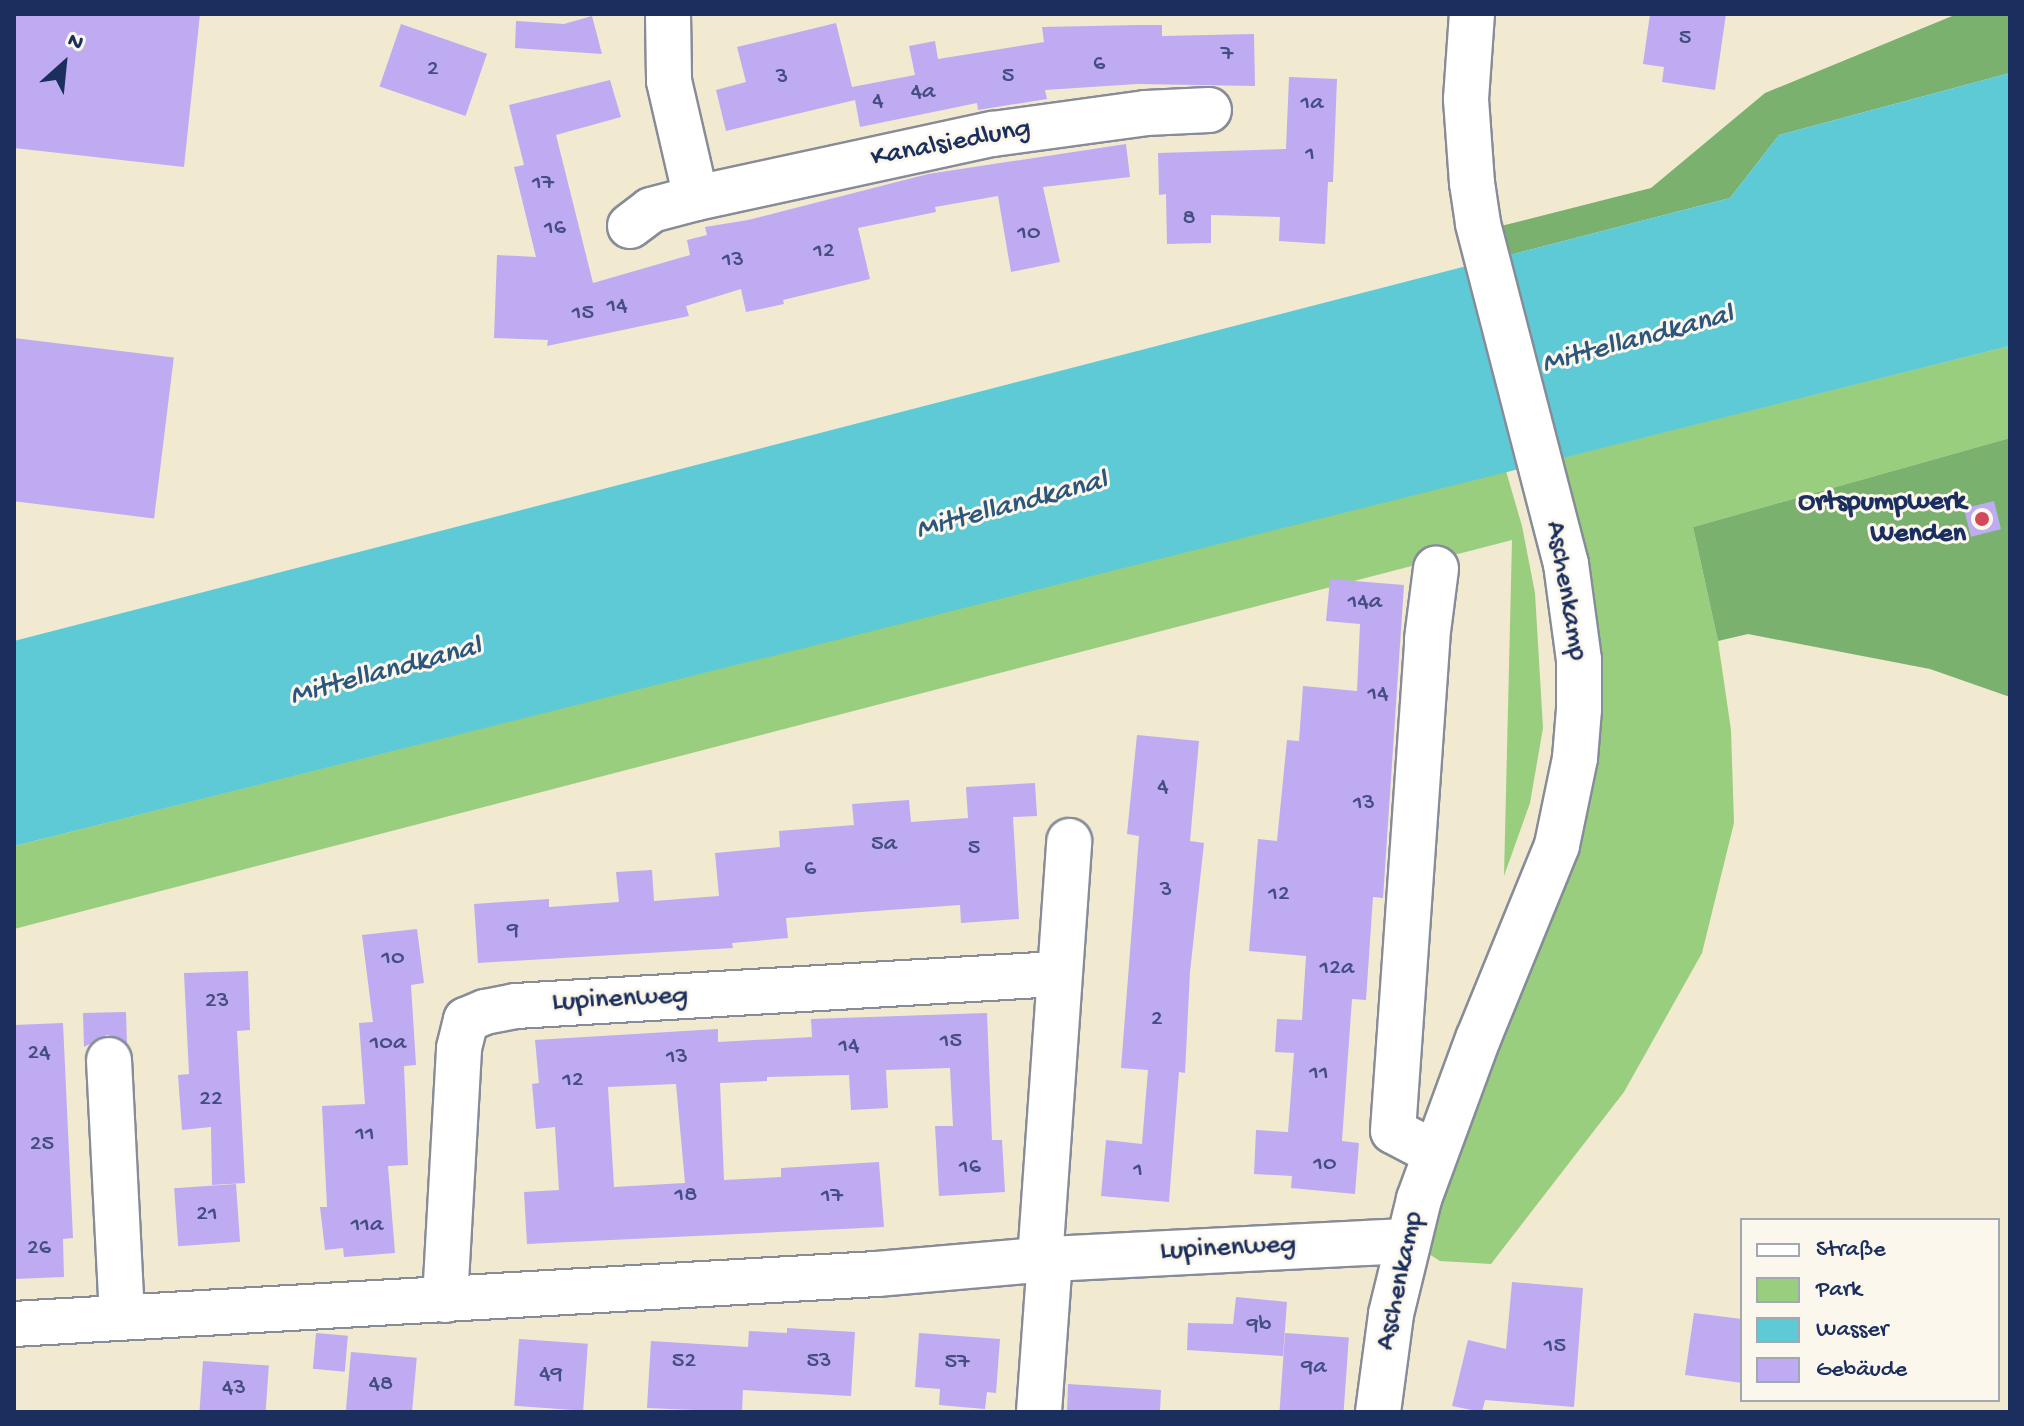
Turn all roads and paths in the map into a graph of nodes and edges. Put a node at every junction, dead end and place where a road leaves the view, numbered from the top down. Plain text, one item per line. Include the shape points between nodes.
1 (668, 14) edge
2 (1472, 14) edge
3 (1209, 110) dead end
4 (696, 198) junction
5 (630, 226) dead end
6 (1436, 569) dead end
7 (1069, 841) dead end
8 (1057, 974) junction
9 (109, 1060) dead end
10 (1435, 1153) junction
11 (1407, 1241) junction
12 (1045, 1260) junction
13 (445, 1300) junction
14 (122, 1316) junction
15 (14, 1324) edge
16 (1039, 1412) edge
17 (1378, 1412) edge

1 - 4 street via 669,81
2 - 10 street, Aschenkamp via 1466,99 1478,223 1566,564 1579,660 1579,709 1567,805 1544,884
3 - 4 street, Kanalsiedlung via 993,134
4 - 5 street, Kanalsiedlung via 651,210
6 - 10 street via 1393,1131
7 - 8 street
8 - 12 street
8 - 13 street, Lupinenweg via 516,1006 466,1020 459,1048
9 - 14 street
10 - 11 street, Aschenkamp
11 - 12 street, Lupinenweg
11 - 17 street, Aschenkamp
12 - 13 street, Lupinenweg
12 - 16 street
13 - 14 street, Lupinenweg
14 - 15 street, Lupinenweg

